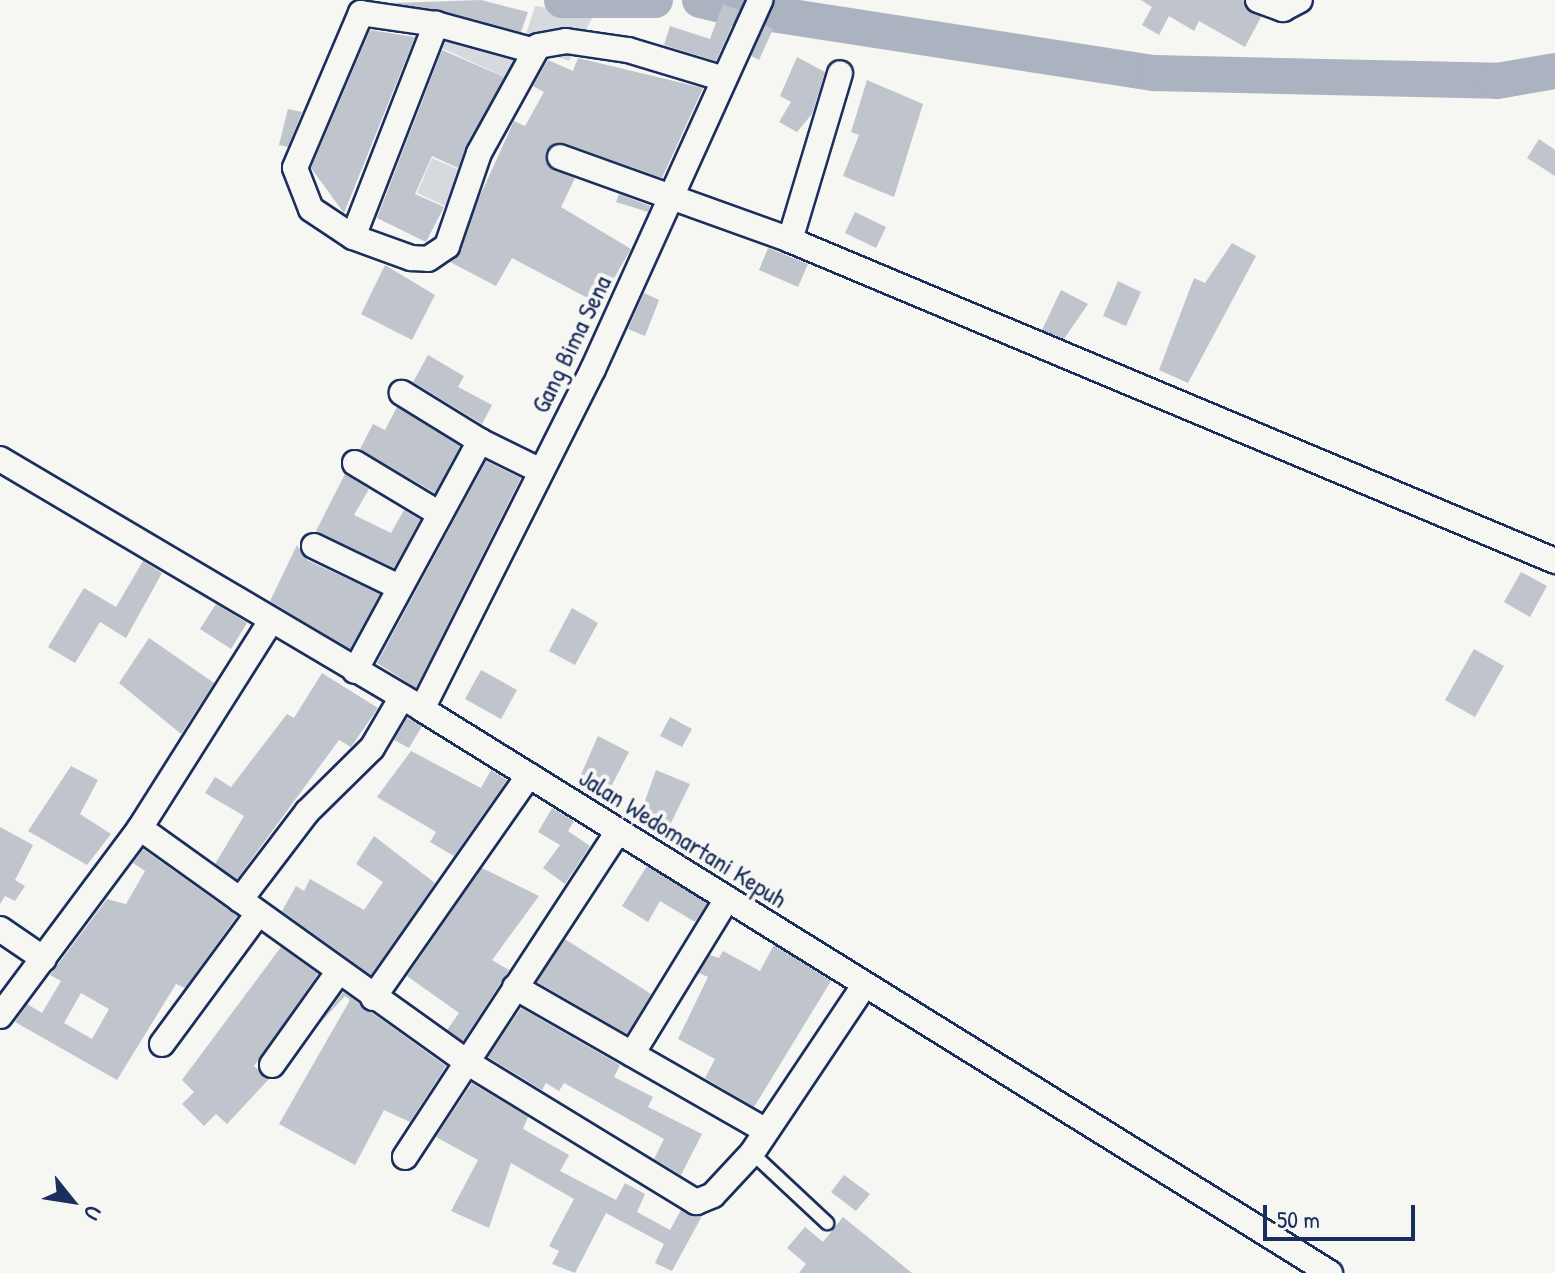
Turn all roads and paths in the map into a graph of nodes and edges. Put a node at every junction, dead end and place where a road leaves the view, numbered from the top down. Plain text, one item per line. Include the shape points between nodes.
1 (760, 0) edge
2 (1258, 0) edge
3 (1297, 3) edge
4 (436, 24) junction
5 (531, 50) junction
6 (840, 73) dead end
7 (721, 78) junction
8 (560, 157) dead end
9 (672, 192) junction
10 (353, 237) junction
11 (790, 240) junction
12 (402, 393) dead end
13 (480, 441) junction
14 (0, 459) edge
15 (355, 463) dead end
16 (539, 470) junction
17 (440, 514) junction
18 (314, 546) dead end
19 (1555, 561) edge
20 (399, 587) junction
21 (270, 622) junction
22 (355, 671) junction
23 (412, 703) junction
24 (529, 775) junction
25 (140, 828) junction
26 (618, 831) junction
27 (727, 899) junction
28 (248, 907) junction
29 (0, 929) edge
30 (44, 959) junction
31 (337, 974) junction
32 (864, 986) junction
33 (515, 987) junction
34 (373, 998) junction
35 (0, 1016) edge
36 (162, 1044) dead end
37 (632, 1054) junction
38 (465, 1061) junction
39 (272, 1065) dead end
40 (766, 1131) junction
41 (752, 1153) junction
42 (405, 1157) dead end
43 (827, 1223) dead end
44 (1330, 1273) edge

1 - 7 street, Gang Bima Sena
2 - 3 street
4 - 5 street
4 - 10 street
4 - 10 street via 361,13 297,159 295,176 311,209
5 - 7 street via 577,42
5 - 10 street via 440,255 411,258
6 - 11 street
7 - 9 street, Gang Bima Sena
8 - 9 street
9 - 11 street
9 - 16 street, Gang Bima Sena
11 - 19 street
12 - 13 street
13 - 16 street
13 - 17 street
14 - 21 street, Jalan Wedomartani Kepuh
15 - 17 street
16 - 23 street, Gang Bima Sena
17 - 20 street
18 - 20 street
20 - 22 street
21 - 22 street, Jalan Wedomartani Kepuh
21 - 25 street
22 - 23 street, Jalan Wedomartani Kepuh
23 - 24 street, Jalan Wedomartani Kepuh
23 - 28 street, Gang Bima Sena via 307,812
24 - 26 street, Jalan Wedomartani Kepuh
24 - 34 street
25 - 28 street
25 - 30 street
26 - 27 street, Jalan Wedomartani Kepuh
26 - 33 street
27 - 32 street, Jalan Wedomartani Kepuh
27 - 37 street
28 - 31 street
28 - 36 street, Gang Bima Sena
29 - 30 street
30 - 35 street
31 - 34 street
31 - 39 street
32 - 40 street
32 - 44 street, Jalan Wedomartani Kepuh
33 - 37 street
33 - 38 street
34 - 38 street
37 - 40 street
38 - 41 street via 685,1199 713,1195
38 - 42 street
40 - 41 street
41 - 43 lane

